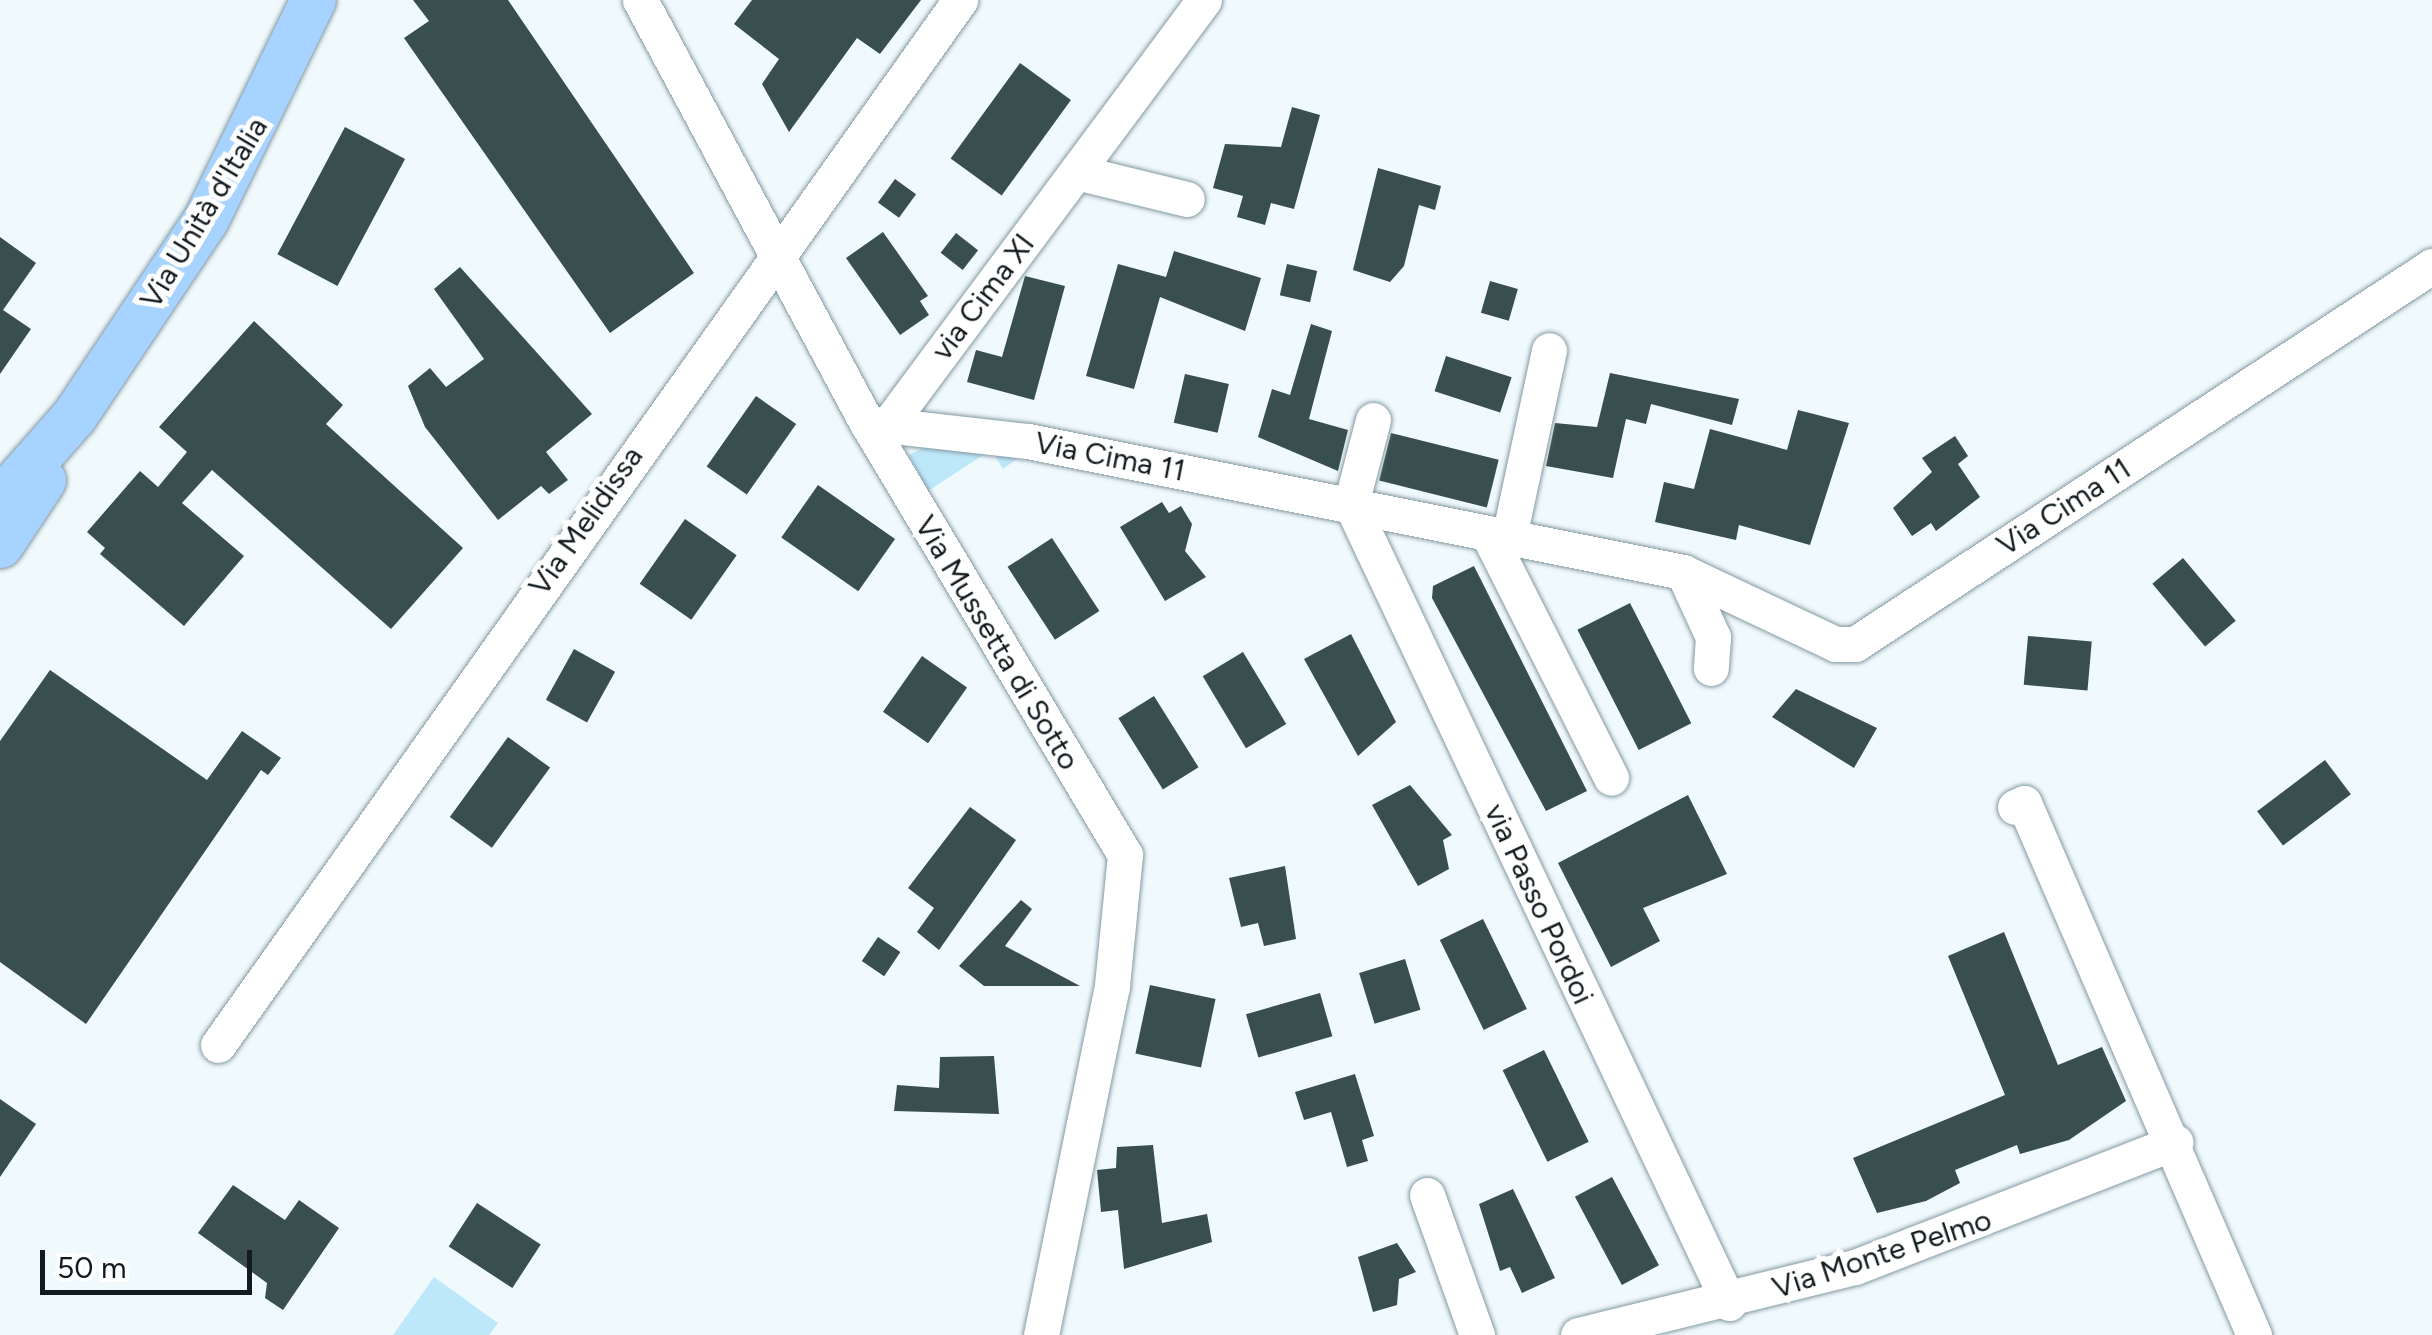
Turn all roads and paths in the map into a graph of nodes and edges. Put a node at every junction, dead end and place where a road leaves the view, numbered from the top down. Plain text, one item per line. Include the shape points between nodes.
1 (314, 0) edge
2 (640, 0) edge
3 (960, 0) edge
4 (1204, 0) edge
5 (1076, 172) junction
6 (1187, 199) dead end
7 (778, 248) junction
8 (2432, 266) edge
9 (1549, 350) dead end
10 (74, 416) junction
11 (1373, 420) dead end
12 (878, 422) junction
13 (0, 500) edge
14 (1351, 504) junction
15 (1498, 535) junction
16 (0, 545) edge
17 (1683, 572) junction
18 (1711, 668) dead end
19 (1611, 778) dead end
20 (2015, 807) dead end
21 (218, 1045) dead end
22 (2176, 1142) junction
23 (1426, 1196) dead end
24 (1729, 1303) junction
25 (1041, 1335) edge
26 (1477, 1335) edge
27 (1578, 1335) edge
28 (2254, 1335) edge

1 - 10 main road, Via Unità d'Italia via 244,155
2 - 7 street, Via Mussetta di Sotto
3 - 7 street, Via Melidissa
4 - 5 street, via Cima XI
5 - 6 street
5 - 12 street, via Cima XI
7 - 12 street, Via Mussetta di Sotto
7 - 21 street, Via Melidissa
8 - 17 street, Via Cima 11 via 1854,644 1834,644
9 - 15 street
10 - 13 main road, Via Unità d'Italia
10 - 16 main road, Via Unità d'Italia via 66,446
11 - 14 street
12 - 14 street, Via Cima 11
12 - 25 street, Via Mussetta di Sotto via 1125,855 1112,986
14 - 15 street, Via Cima 11
14 - 24 street, via Passo Pordoi
15 - 17 street, Via Cima 11
15 - 19 street
17 - 18 street via 1713,637
20 - 22 street via 2024,803
22 - 24 street, Via Monte Pelmo via 2044,1200
22 - 28 street
23 - 26 street
24 - 27 street, Via Monte Pelmo

